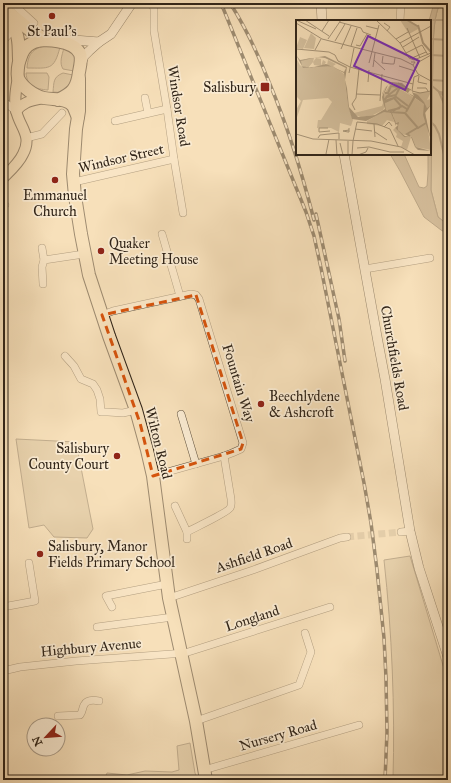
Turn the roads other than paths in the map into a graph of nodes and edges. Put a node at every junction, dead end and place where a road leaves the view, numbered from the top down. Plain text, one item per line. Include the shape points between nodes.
1 (12, 3) edge
2 (132, 3) edge
3 (152, 3) edge
4 (321, 3) edge
5 (400, 3) edge
6 (3, 8) edge
7 (3, 18) edge
8 (322, 20) edge
9 (400, 20) edge
10 (34, 23) dead end
11 (9, 34) dead end
12 (46, 40) junction
13 (3, 41) edge
14 (60, 42) junction
15 (99, 42) junction
16 (19, 63) junction
17 (80, 64) junction
18 (18, 77) junction
19 (79, 78) junction
20 (15, 94) junction
21 (43, 98) junction
22 (144, 98) dead end
23 (58, 100) junction
24 (3, 101) edge
25 (167, 109) junction
26 (16, 111) junction
27 (62, 113) dead end
28 (148, 113) junction
29 (78, 117) junction
30 (114, 121) dead end
31 (26, 138) junction
32 (344, 155) edge
33 (174, 159) junction
34 (3, 178) edge
35 (74, 182) junction
36 (183, 213) dead end
37 (162, 234) dead end
38 (42, 248) dead end
39 (84, 254) junction
40 (430, 258) dead end
41 (44, 260) junction
42 (365, 269) junction
43 (43, 284) dead end
44 (180, 296) junction
45 (102, 315) junction
46 (65, 356) dead end
47 (136, 410) junction
48 (182, 414) dead end
49 (224, 456) junction
50 (196, 464) junction
51 (153, 476) junction
52 (175, 506) dead end
53 (347, 537) tunnel mouth
54 (29, 563) dead end
55 (167, 584) junction
56 (169, 598) junction
57 (3, 607) edge
58 (112, 607) dead end
59 (330, 607) dead end
60 (173, 617) junction
61 (97, 627) dead end
62 (305, 633) dead end
63 (181, 653) junction
64 (448, 657) edge
65 (3, 671) edge
66 (99, 701) dead end
67 (58, 716) dead end
68 (196, 721) junction
69 (359, 726) dead end
70 (205, 775) edge

1 - 10 street
2 - 15 street via 111,34
3 - 25 street, Windsor Road
4 - 8 street
5 - 9 street
6 - 12 highway
7 - 16 highway via 12,26 18,38
11 - 13 street
12 - 14 highway
12 - 16 highway via 31,43 23,51
14 - 15 street
14 - 17 highway via 76,49 80,54
15 - 17 street via 84,56
16 - 18 highway
17 - 19 highway
18 - 20 main road
18 - 21 highway via 31,92
19 - 23 highway via 74,89
19 - 29 highway, Wilton Road
20 - 24 street
20 - 26 main road
21 - 23 highway
21 - 26 main road via 26,102
22 - 28 street
23 - 29 highway via 73,105
24 - 26 street
25 - 28 street
25 - 33 street, Windsor Road
26 - 31 main road
27 - 31 street via 42,134
28 - 30 street
29 - 35 highway, Wilton Road
31 - 34 main road via 22,156
32 - 42 street, Churchfields Road
33 - 35 street, Windsor Street
33 - 36 street, Windsor Road
35 - 39 highway, Wilton Road
37 - 44 street
38 - 41 street
39 - 41 street
39 - 45 highway, Wilton Road
40 - 42 street
41 - 43 street
42 - 64 street, Churchfields Road via 394,427 406,531
44 - 45 street, Fountain Way
44 - 49 street, Fountain Way via 191,294 199,299 243,443 241,449
45 - 47 highway, Wilton Road
46 - 47 street via 81,379 93,384 97,390 101,412 123,413
47 - 51 highway, Wilton Road
48 - 50 street
49 - 50 street, Fountain Way
49 - 52 street via 232,504 230,509 187,535
50 - 51 street, Fountain Way
51 - 55 highway, Wilton Road
53 - 56 street, Ashfield Road
54 - 57 street via 35,601
55 - 56 highway, Wilton Road
55 - 58 street via 106,596
56 - 60 highway, Wilton Road
59 - 63 street, Longland
60 - 61 street
60 - 63 highway, Wilton Road
62 - 68 street via 311,652 299,685
63 - 65 street, Highbury Avenue via 76,660
63 - 68 highway, Wilton Road
66 - 67 street via 86,702 80,714
68 - 70 highway, Wilton Road
69 - 70 street, Nursery Road

